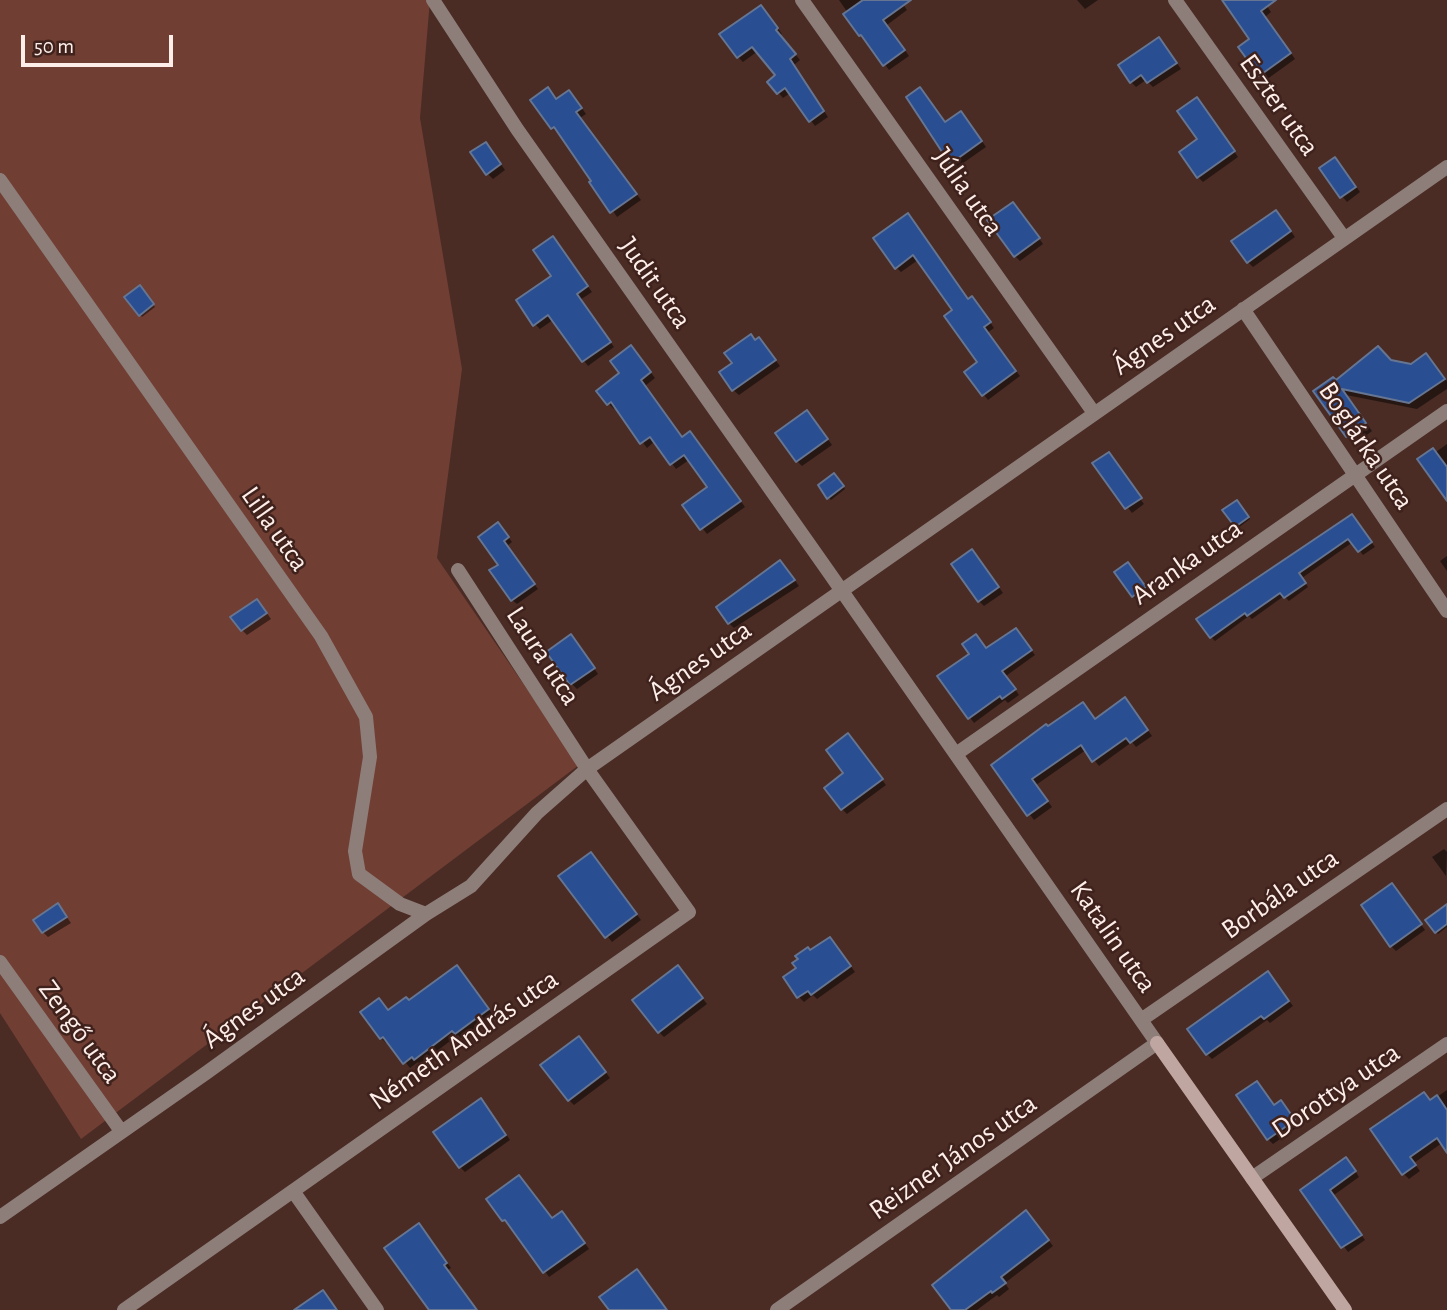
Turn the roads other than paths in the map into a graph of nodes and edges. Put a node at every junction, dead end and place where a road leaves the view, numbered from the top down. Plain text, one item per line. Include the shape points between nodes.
1 (433, 0) edge
2 (802, 0) edge
3 (1175, 0) edge
4 (1447, 167) edge
5 (0, 180) edge
6 (1344, 239) junction
7 (1243, 309) junction
8 (1447, 411) edge
9 (1094, 413) junction
10 (1356, 473) junction
11 (458, 570) dead end
12 (843, 592) junction
13 (1447, 611) edge
14 (956, 754) junction
15 (587, 769) junction
16 (1447, 809) edge
17 (426, 914) junction
18 (0, 962) edge
19 (1141, 1020) junction
20 (1157, 1043) junction
21 (1447, 1044) edge
22 (121, 1130) junction
23 (1252, 1178) junction
24 (293, 1191) junction
25 (0, 1217) edge
26 (124, 1310) edge
27 (377, 1310) edge
28 (777, 1310) edge
29 (1345, 1310) edge

1 - 12 street, Judit utca via 517,129
2 - 9 street, Júlia utca
3 - 6 street, Eszter utca
4 - 6 street, Ágnes utca
5 - 17 street, Lilla utca via 321,636 366,717 370,757 355,850 359,874 400,904
6 - 7 street, Ágnes utca
7 - 9 street, Ágnes utca
7 - 10 street, Boglárka utca
8 - 10 street, Aranka utca
9 - 12 street, Ágnes utca
10 - 13 street, Boglárka utca
10 - 14 street, Aranka utca
11 - 15 street, Laura utca
12 - 14 street, Katalin utca
12 - 15 street, Ágnes utca
14 - 19 street, Katalin utca
15 - 17 street, Ágnes utca via 537,813 471,886
15 - 24 street, Németh András utca via 689,912
16 - 19 street, Borbála utca
17 - 22 street, Ágnes utca
18 - 22 street, Zengő utca
19 - 20 street, Katalin utca
20 - 23 street, Katalin utca
20 - 28 street, Reizner János utca
21 - 23 street, Dorottya utca
22 - 25 street, Ágnes utca
23 - 29 street, Katalin utca
24 - 26 street, Németh András utca
24 - 27 street

